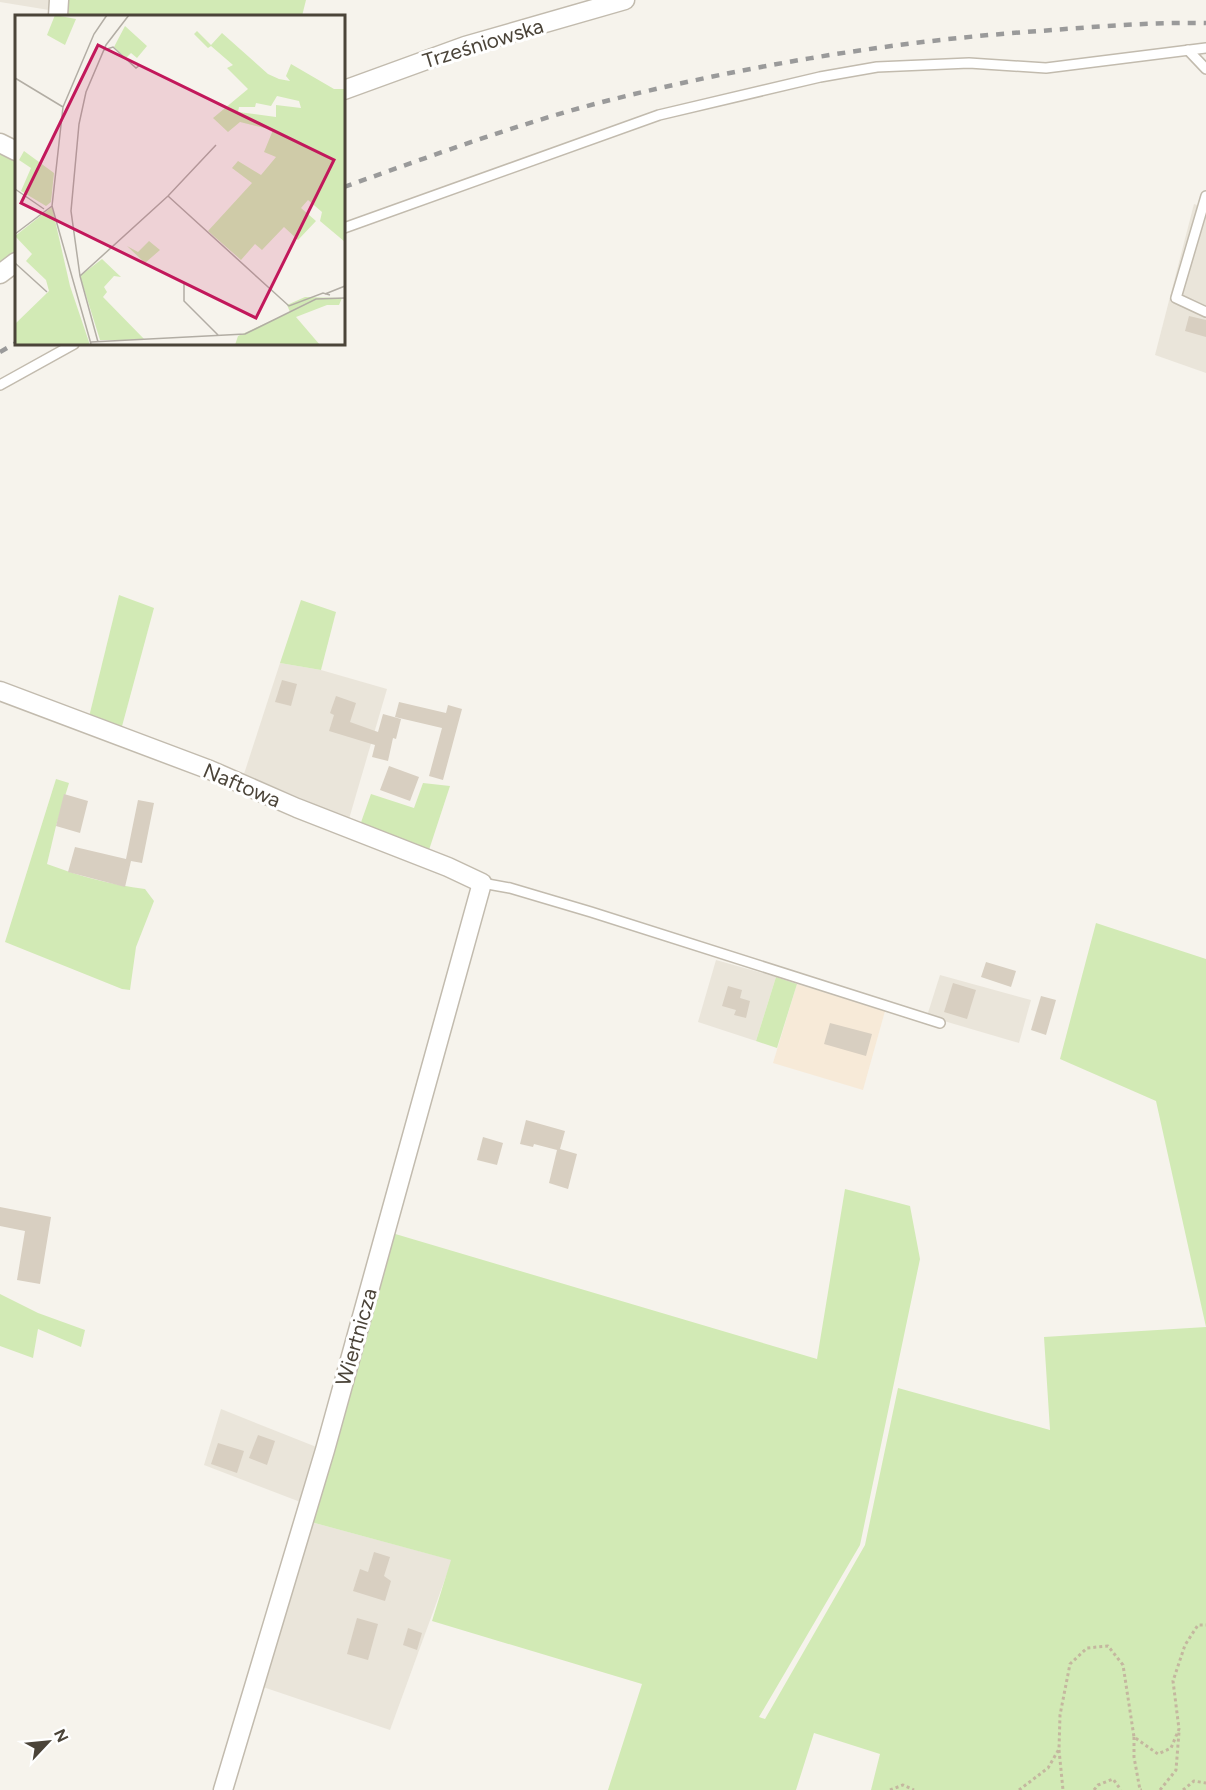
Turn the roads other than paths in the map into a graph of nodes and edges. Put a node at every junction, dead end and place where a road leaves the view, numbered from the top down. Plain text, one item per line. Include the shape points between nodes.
1 (59, 0) edge
2 (625, 0) edge
3 (58, 15) edge
4 (1206, 48) edge
5 (1188, 50) junction
6 (1206, 69) edge
7 (345, 90) edge
8 (0, 143) edge
9 (15, 150) edge
10 (1206, 196) edge
11 (345, 228) edge
12 (15, 263) edge
13 (0, 274) edge
14 (1206, 312) edge
15 (72, 345) edge
16 (0, 385) edge
17 (0, 691) edge
18 (482, 883) junction
19 (940, 1023) dead end
20 (223, 1790) edge

1 - 3 street
2 - 7 street, Trześniowska via 465,46
4 - 5 lane
5 - 6 lane
5 - 11 lane via 1046,68 969,63 877,67 820,77 659,115
8 - 9 street
10 - 14 lane via 1176,298
12 - 13 street
15 - 16 lane
17 - 18 street, Naftowa via 210,770
18 - 19 lane via 581,909
18 - 20 street, Wiertnicza via 325,1450

